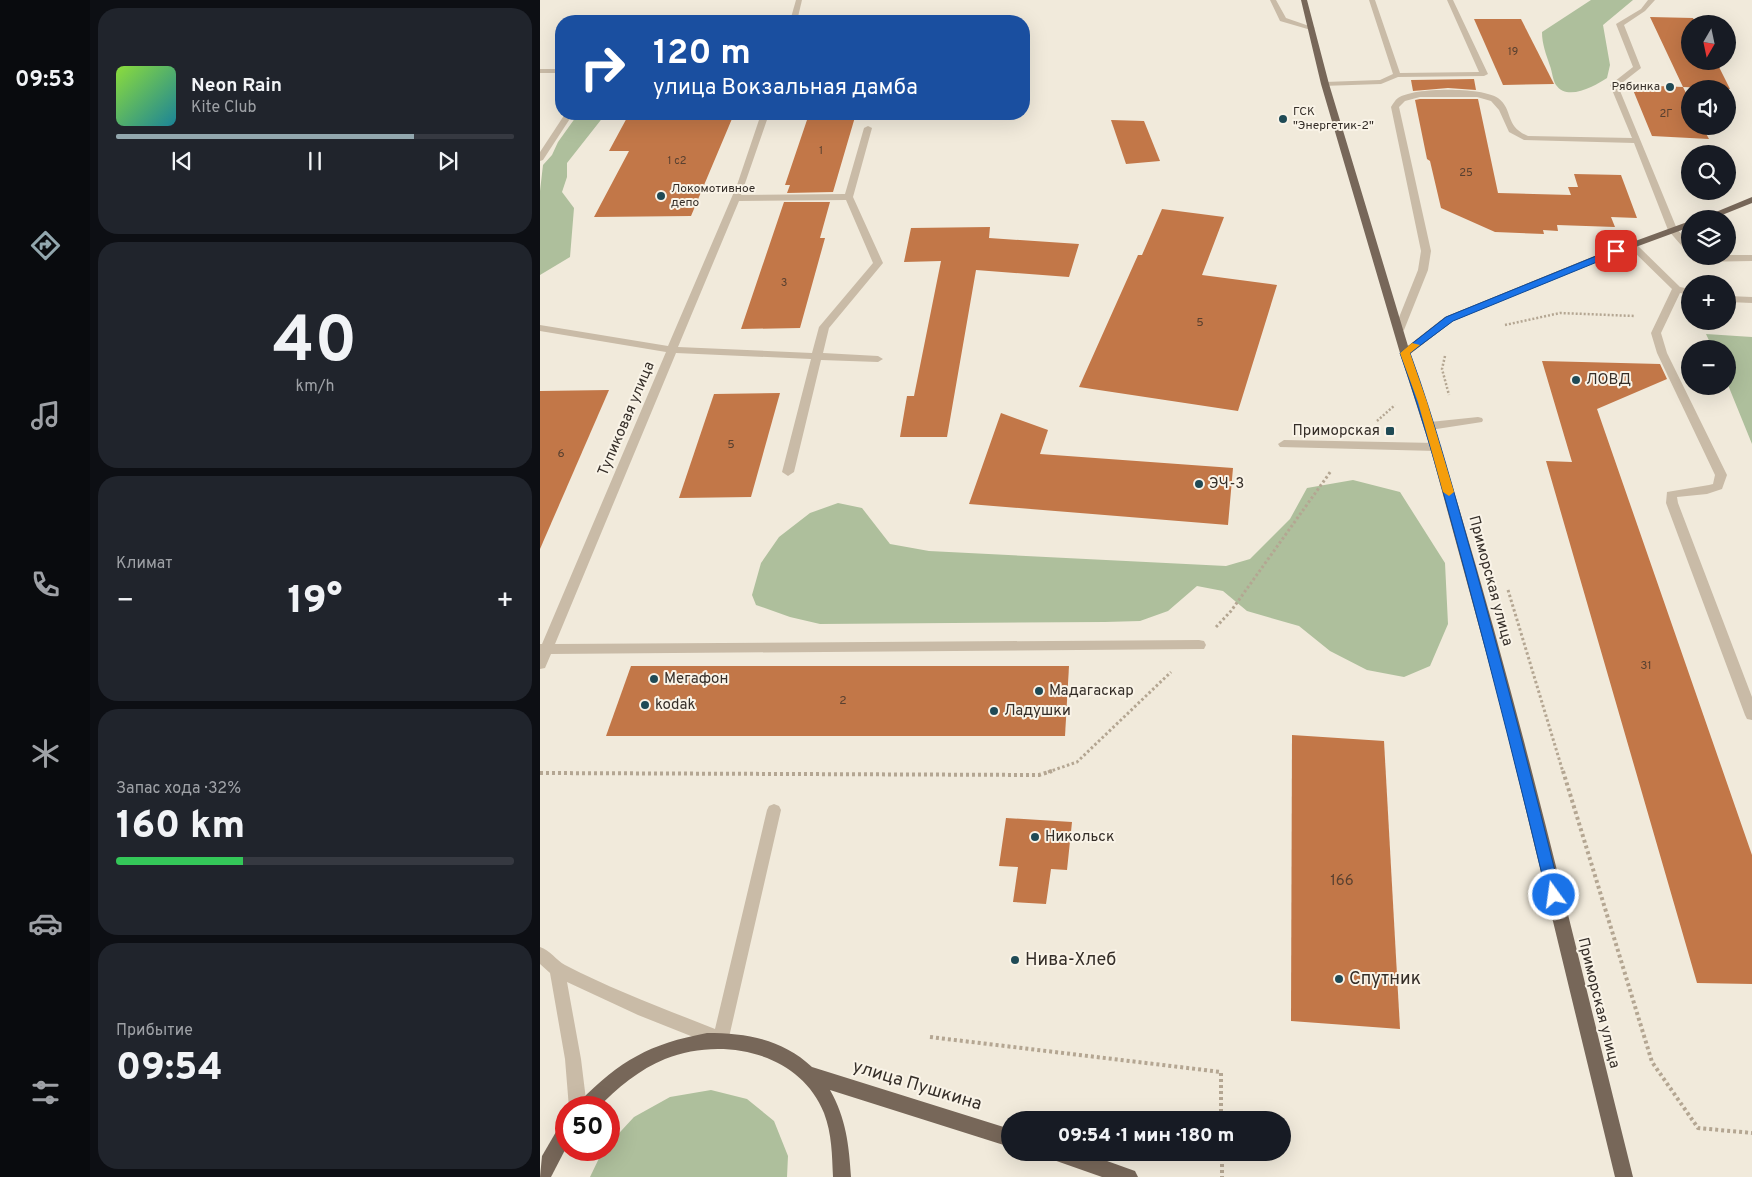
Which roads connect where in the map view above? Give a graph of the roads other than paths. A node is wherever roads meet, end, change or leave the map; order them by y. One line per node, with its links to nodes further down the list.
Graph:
1 (800, 0): 7 (street)
2 (1273, 0): 8 (street)
3 (1304, 0): 8 (main road, Приморская улица)
4 (1372, 0): 11 (street)
5 (1450, 0): 11 (street)
6 (1652, 0): 16 (street)
7 (795, 15)
8 (1311, 28): 12 (main road, Приморская улица)
9 (555, 70): 10 (street)
10 (540, 71)
11 (1397, 75): 12 (street)
12 (1325, 84): 33 (main road, Приморская улица)
13 (565, 120): 17 (street)
14 (763, 120): 19 (street, Тупиковая улица)
15 (868, 128): 18 (street)
16 (1637, 141): 23 (street); 33 (street)
17 (540, 158)
18 (848, 197): 19 (street); 36 (street)
19 (736, 198): 34 (street, Тупиковая улица)
20 (1752, 200): 21 (main road)
21 (1726, 210)
22 (1681, 227): 23 (main road)
23 (1673, 230): 24 (street); 25 (main road)
24 (1681, 239)
25 (1632, 245): 28 (street); 35 (main road)
26 (1736, 258): 27 (street)
27 (1752, 258)
28 (1677, 289): 29 (street); 46 (street)
29 (1681, 290)
30 (1736, 299): 31 (street)
31 (1752, 300)
32 (540, 328): 34 (street)
33 (1399, 330): 35 (main road, Приморская улица)
34 (672, 350): 36 (street); 44 (street, Тупиковая улица)
35 (1405, 353): 39 (main road, Приморская улица)
36 (818, 356): 37 (street); 42 (street)
37 (878, 359)
38 (1478, 420): 39 (street)
39 (1430, 426): 41 (main road, Приморская улица)
40 (1284, 444): 41 (street)
41 (1436, 447): 60 (main road, Приморская улица)
42 (788, 472)
43 (1199, 645): 44 (street)
44 (543, 649): 45 (street, Тупиковая улица)
45 (540, 664)
46 (1752, 716)
47 (774, 810): 50 (street)
48 (540, 954): 49 (street)
49 (556, 969): 50 (street); 52 (street)
50 (720, 1040): 51 (main road); 53 (main road)
51 (810, 1075): 54 (main road, улица Пушкина); 58 (main road)
52 (577, 1096)
53 (598, 1096)
54 (1001, 1135)
55 (555, 1150): 57 (main road)
56 (1081, 1161): 59 (main road)
57 (542, 1177)
58 (842, 1177)
59 (1129, 1177)
60 (1624, 1177)

